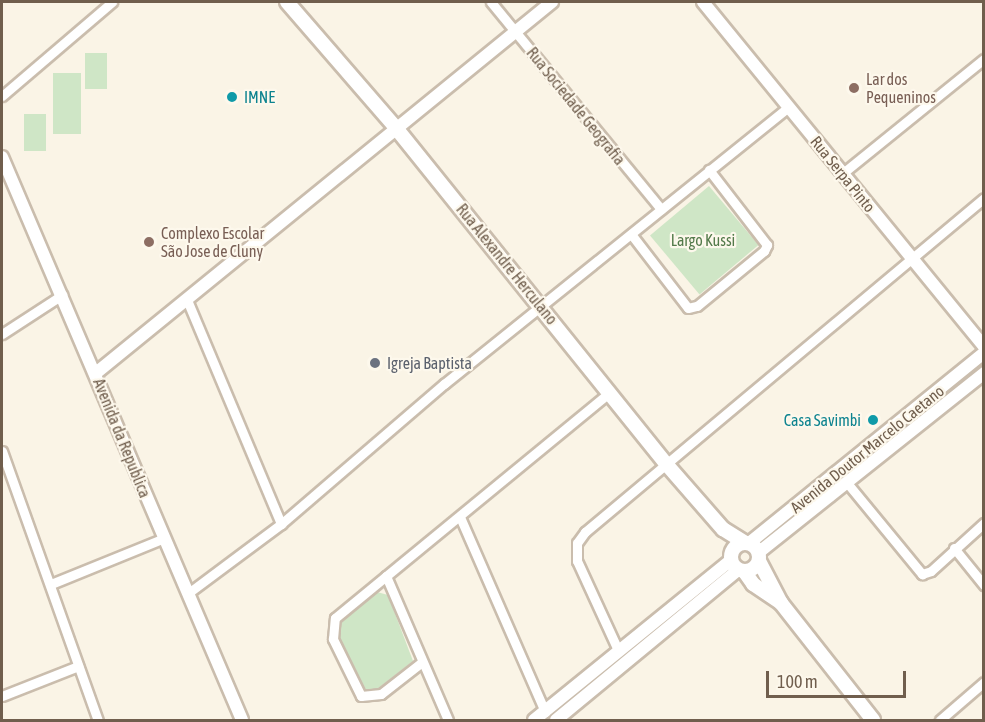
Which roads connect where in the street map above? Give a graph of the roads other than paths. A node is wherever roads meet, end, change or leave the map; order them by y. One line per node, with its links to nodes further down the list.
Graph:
1 (112, 2): 8 (street)
2 (287, 2): 10 (main road, Rua Alexandre Herculano)
3 (491, 2): 6 (street, Rua Sociedade Geografia)
4 (552, 2): 6 (street)
5 (703, 2): 9 (street, Rua Serpa Pinto)
6 (515, 32): 10 (street); 15 (street, Rua Sociedade Geografia)
7 (984, 59): 13 (street)
8 (2, 96)
9 (788, 107): 12 (street); 13 (street, Rua Serpa Pinto)
10 (396, 128): 19 (street); 20 (main road, Rua Alexandre Herculano)
11 (2, 156): 18 (street, Avenida da Republica)
12 (709, 170): 15 (street); 16 (street)
13 (843, 174): 17 (street, Rua Serpa Pinto)
14 (984, 198): 17 (street)
15 (661, 209): 16 (street)
16 (632, 234): 20 (street)
17 (911, 257): 22 (street, Rua Serpa Pinto); 28 (street)
18 (62, 295): 21 (street); 24 (street, Avenida da Republica)
19 (187, 300): 24 (street); 32 (street)
20 (541, 305): 26 (main road, Rua Alexandre Herculano); 32 (street)
21 (2, 334)
22 (984, 346)
23 (984, 353): 36 (street, Avenida Doutor Marcelo Caetano)
24 (96, 373): 34 (street, Avenida da Republica)
25 (984, 373): 29 (street, Avenida Doutor Marcelo Caetano)
26 (610, 392): 28 (main road, Rua Alexandre Herculano); 30 (street)
27 (2, 451): 39 (street)
28 (668, 466): 33 (main road, Rua Alexandre Herculano); 43 (street)
29 (848, 484): 35 (street); 36 (street, Avenida Doutor Marcelo Caetano)
30 (460, 517): 38 (street); 48 (street)
31 (984, 523): 35 (street)
32 (281, 524): 41 (street)
33 (723, 529): 36 (main road, Rua Alexandre Herculano); 37 (main road, Rua Alexandre Herculano)
34 (162, 539): 39 (street); 41 (street, Avenida da Republica)
35 (954, 548): 40 (street)
36 (752, 550): 37 (main road, Avenida Doutor Marcelo Caetano); 37 (main road, Avenida Doutor Marcelo Caetano); 42 (main road)
37 (736, 564): 42 (main road); 43 (street, Avenida Doutor Marcelo Caetano); 53 (street, Avenida Doutor Marcelo Caetano)
38 (386, 576): 44 (street); 44 (street)
39 (51, 584): 45 (street)
40 (984, 585)
41 (187, 594): 50 (street, Avenida da Republica)
42 (781, 603): 54 (main road)
43 (618, 650): 48 (street, Avenida Doutor Marcelo Caetano)
44 (422, 662): 51 (street)
45 (78, 666): 47 (street); 49 (street)
46 (984, 682): 55 (street)
47 (2, 696)
48 (545, 711): 52 (street, Avenida Doutor Marcelo Caetano)
49 (99, 720)
50 (242, 720)
51 (448, 720)
52 (534, 720)
53 (556, 720)
54 (873, 720)
55 (940, 720)

